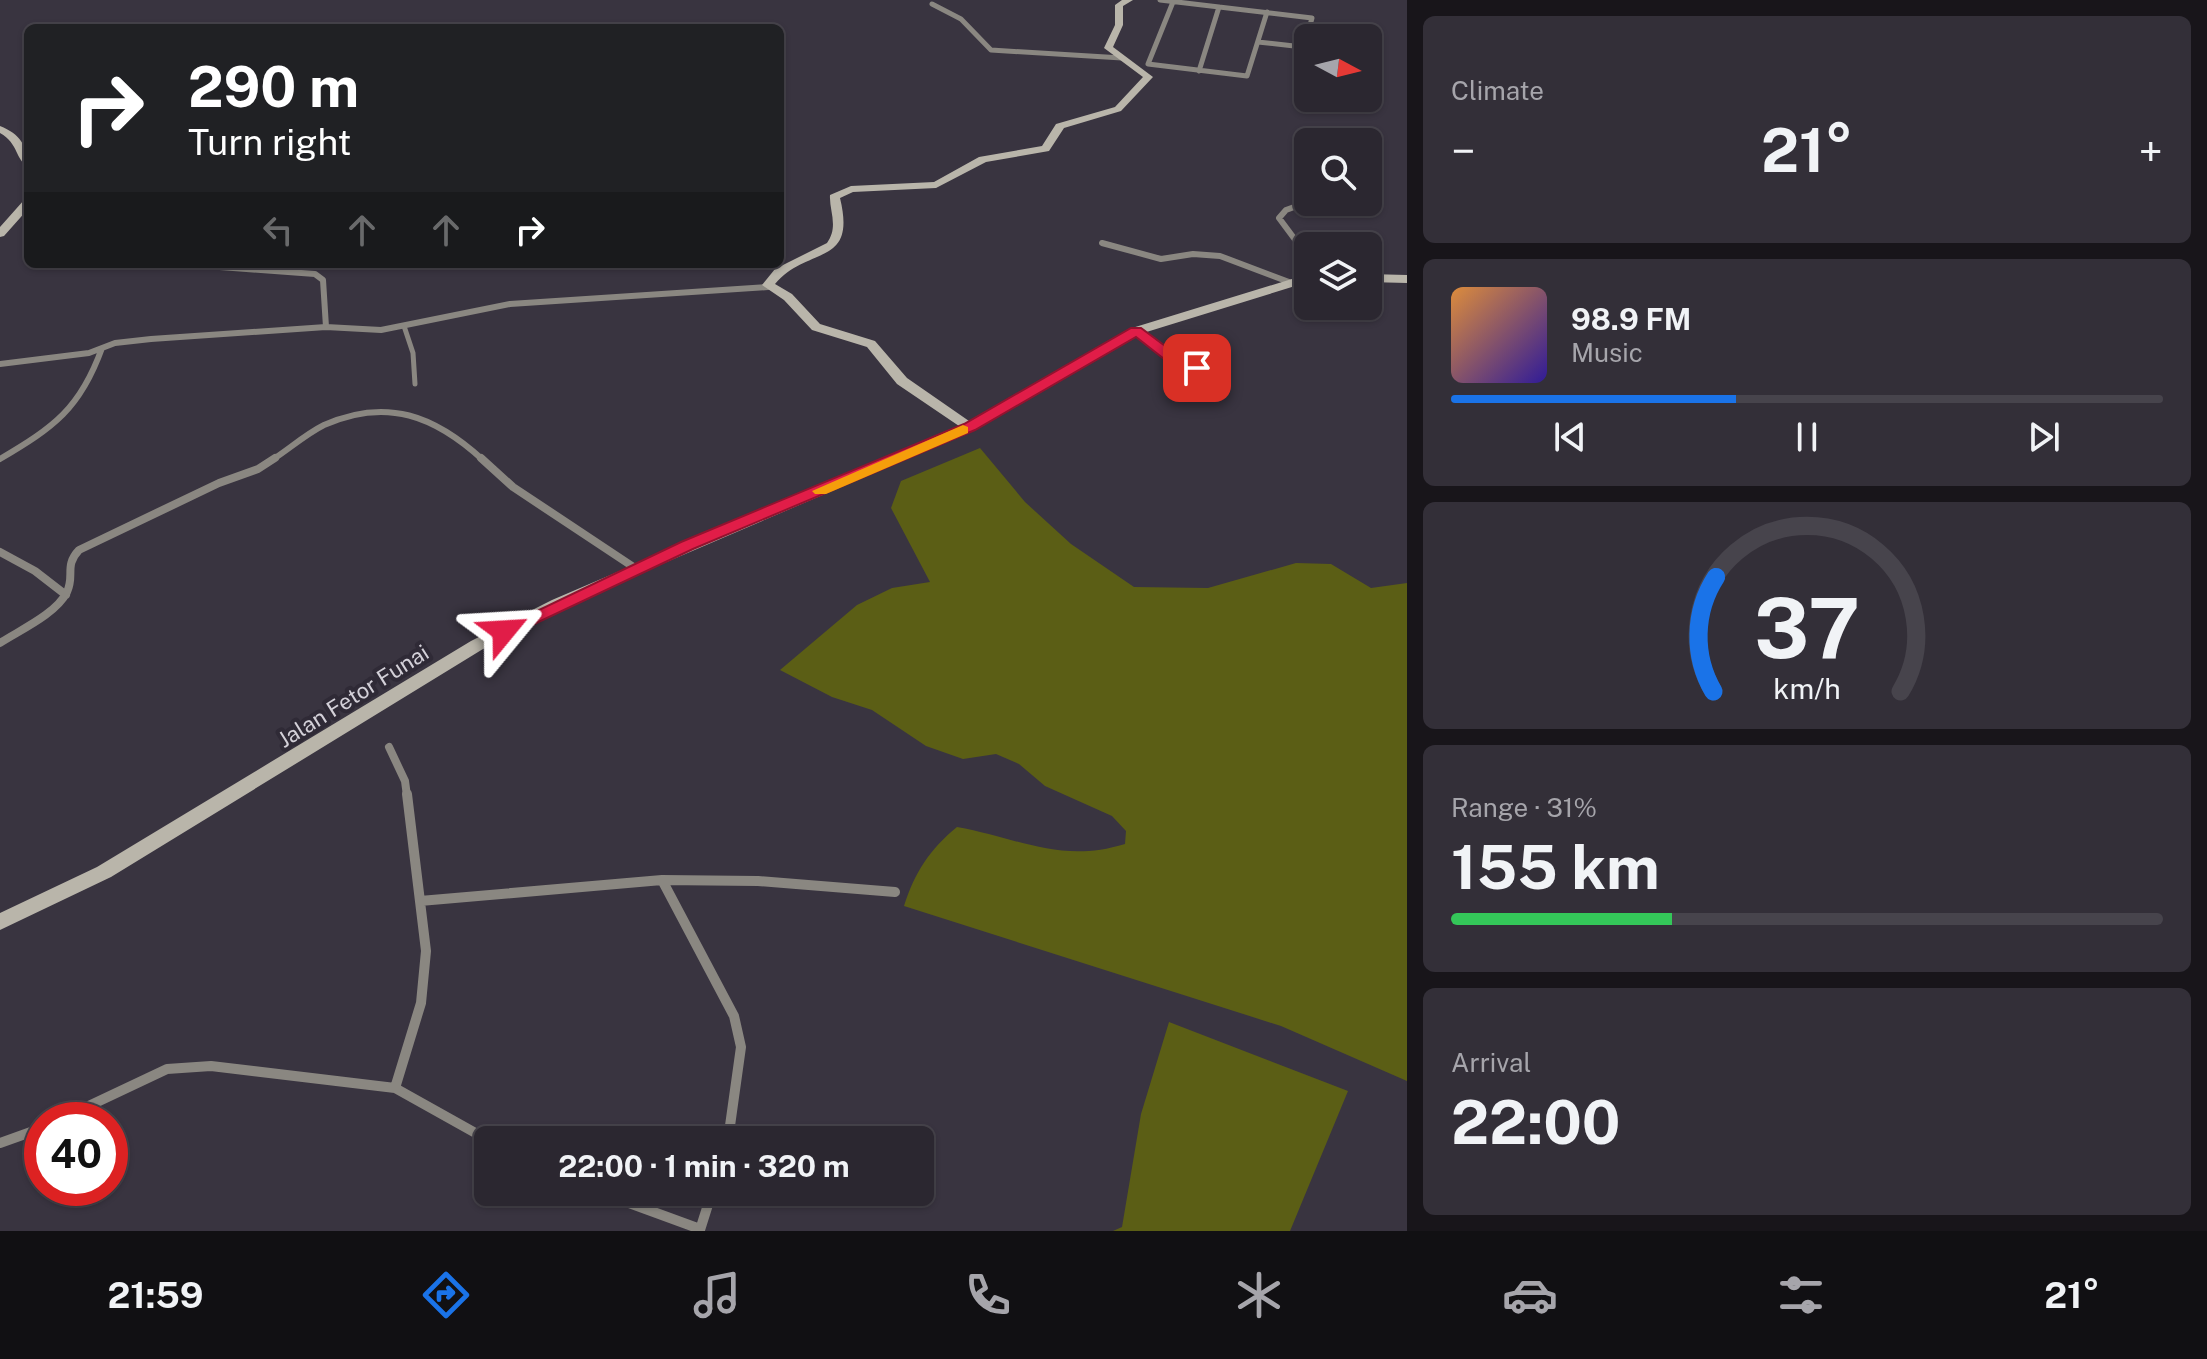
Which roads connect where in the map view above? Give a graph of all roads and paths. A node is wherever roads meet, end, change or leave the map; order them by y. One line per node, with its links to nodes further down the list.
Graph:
1 (1129, 0): 10 (street)
2 (1160, 0): 3 (street)
3 (1173, 2): 5 (street); 11 (street)
4 (932, 4): 10 (street)
5 (1219, 7): 6 (street); 11 (street)
6 (1267, 12): 7 (street); 8 (street)
7 (1311, 24)
8 (1258, 42): 9 (street); 11 (street)
9 (1294, 46)
10 (1122, 58): 26 (street)
11 (1199, 71)
12 (0, 129): 13 (street)
13 (24, 156)
14 (24, 207): 16 (street)
15 (1294, 207): 17 (street)
16 (0, 234)
17 (1294, 238)
18 (1102, 243): 25 (street)
19 (234, 268): 21 (street)
20 (319, 268): 21 (street)
21 (315, 274): 28 (street)
22 (1382, 278): 23 (street)
23 (1407, 279)
24 (1294, 281): 25 (street, Jalan Fetor Funai)
25 (1289, 282): 29 (street, Jalan Fetor Funai)
26 (768, 287): 27 (street); 34 (street)
27 (404, 326): 28 (street); 33 (lane)
28 (326, 327): 30 (street)
29 (1136, 331): 31 (street); 34 (street, Jalan Fetor Funai)
30 (102, 348): 32 (street); 35 (street)
31 (1227, 363)
32 (0, 364)
33 (415, 384)
34 (969, 427): 37 (street, Jalan Fetor Funai)
35 (0, 459)
36 (0, 552): 38 (street)
37 (635, 568): 38 (street); 44 (street, Jalan Fetor Funai)
38 (66, 595): 39 (street)
39 (0, 643)
40 (389, 747): 43 (street)
41 (662, 880): 42 (street); 43 (street); 47 (street)
42 (895, 892)
43 (420, 901): 45 (street)
44 (0, 922)
45 (395, 1088): 46 (street); 48 (street)
46 (97, 1102)
47 (730, 1126)
48 (474, 1132)
49 (24, 1134): 50 (street)
50 (0, 1143)
51 (636, 1206): 53 (street)
52 (708, 1206): 53 (street)
53 (700, 1230)

